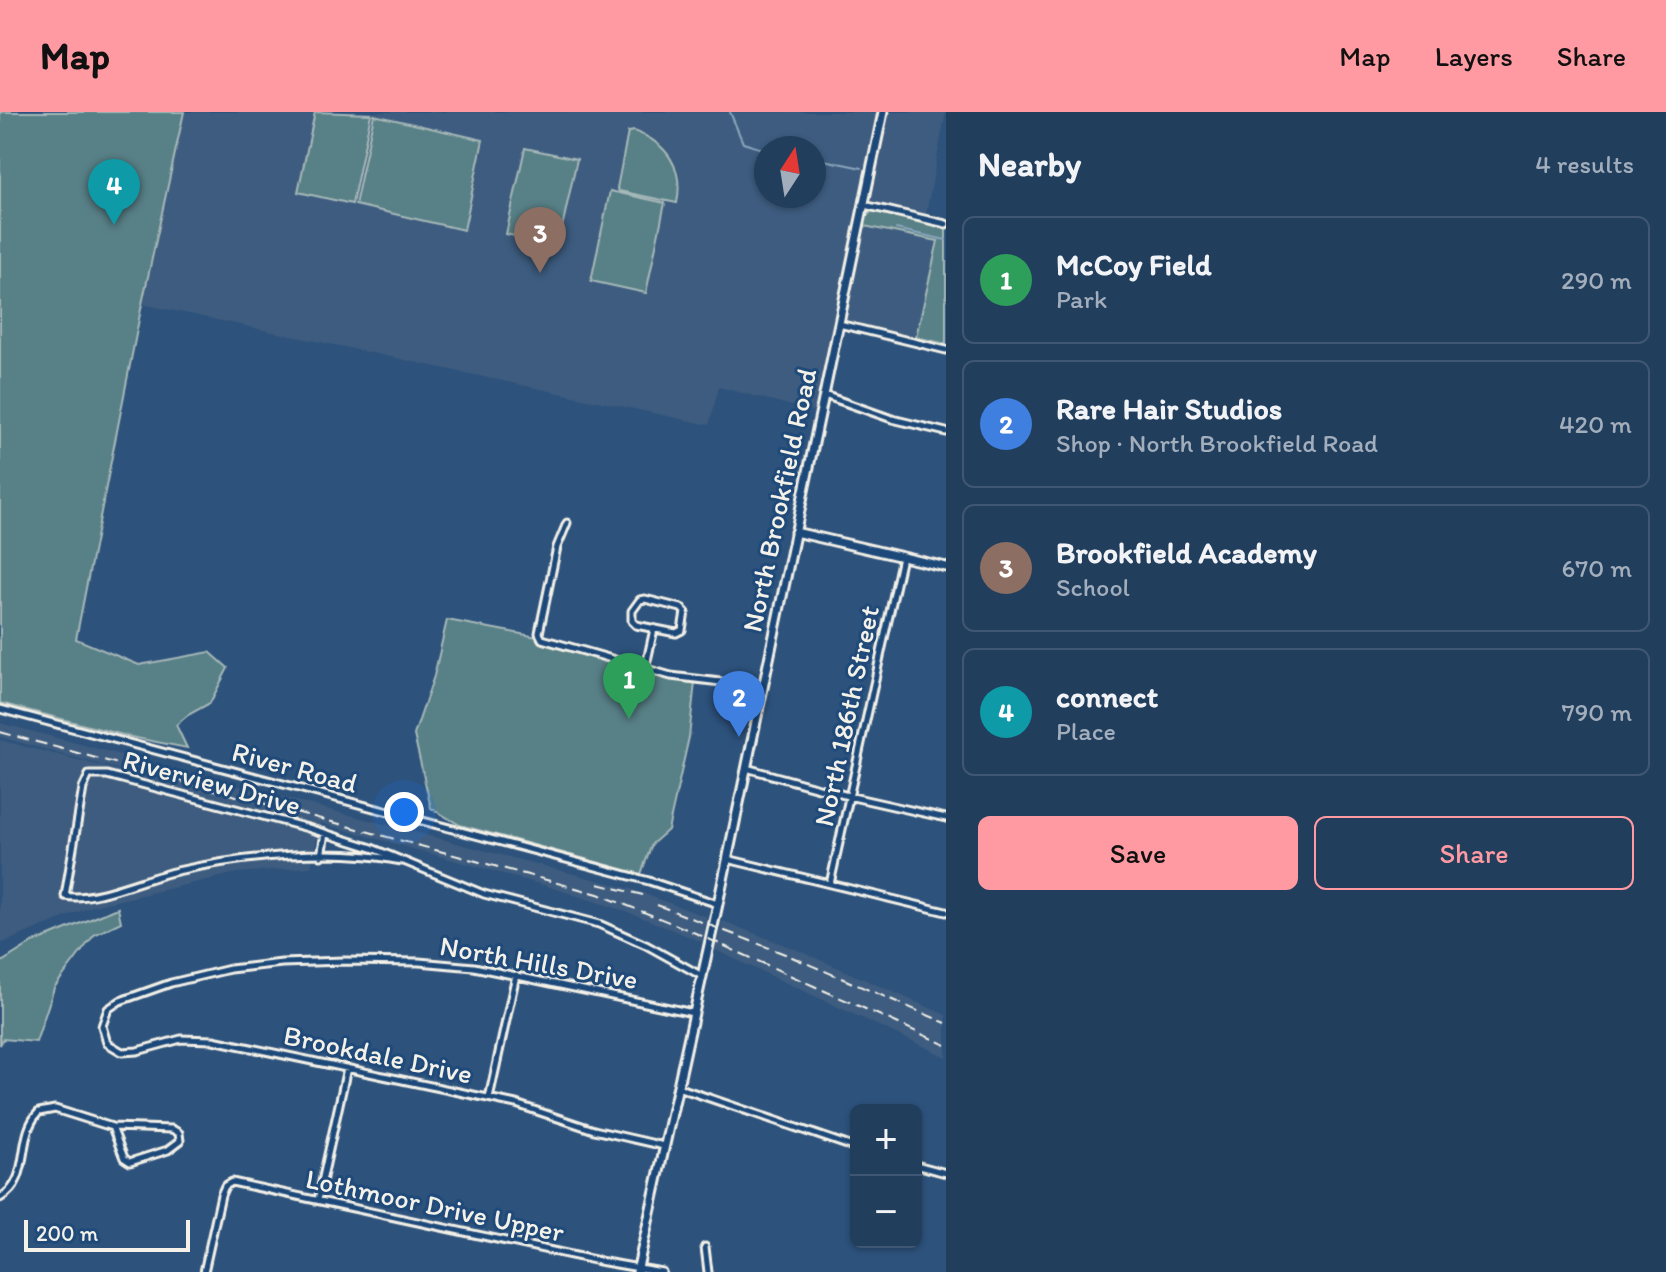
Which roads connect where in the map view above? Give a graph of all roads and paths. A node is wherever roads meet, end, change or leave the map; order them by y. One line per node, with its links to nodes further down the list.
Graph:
1 (883, 112): 2 (street, North Brookfield Road)
2 (864, 205): 3 (street); 4 (street, North Brookfield Road)
3 (946, 224)
4 (839, 324): 5 (street); 6 (street, North Brookfield Road)
5 (946, 350)
6 (824, 395): 7 (street); 9 (street, North Brookfield Road)
7 (946, 432)
8 (567, 523): 13 (street)
9 (795, 532): 10 (street); 14 (street, North Brookfield Road)
10 (902, 557): 11 (street); 17 (street, North 186th Street)
11 (946, 567)
12 (654, 629): 12 (street); 13 (street)
13 (645, 670): 14 (street)
14 (762, 687): 16 (street, North Brookfield Road)
15 (0, 709): 24 (street, River Road)
16 (746, 768): 17 (street); 21 (street, North Brookfield Road)
17 (848, 796): 18 (street); 23 (street, North 186th Street)
18 (946, 818)
19 (325, 833): 20 (street); 20 (street, Riverview Drive); 22 (street, Riverview Drive)
20 (321, 856): 22 (street, Riverview Drive)
21 (727, 859): 23 (street); 24 (street, North Brookfield Road)
22 (402, 861): 27 (street, Riverview Drive)
23 (830, 884): 25 (street)
24 (718, 904): 27 (street, North Brookfield Road)
25 (946, 912)
26 (516, 975): 28 (street, North Hills Drive); 29 (street, North Hills Drive); 32 (street)
27 (702, 976): 28 (street, North Brookfield Road)
28 (693, 1013): 31 (street, North Brookfield Road)
29 (103, 1020): 30 (street, Brookdale Drive)
30 (347, 1068): 32 (street, Brookdale Drive); 39 (street)
31 (677, 1087): 34 (street, North Brookfield Road); 35 (street)
32 (489, 1098): 34 (street, Brookdale Drive)
33 (112, 1127): 33 (street); 38 (street)
34 (664, 1146): 41 (street, North Brookfield Road)
35 (850, 1146)
36 (922, 1167): 37 (street)
37 (946, 1173)
38 (0, 1198)
39 (318, 1200): 41 (street, Lothmoor Drive Upper); 42 (street, Lothmoor Drive Upper)
40 (705, 1247): 44 (street)
41 (638, 1270): 43 (street, Lothmoor Drive Upper)
42 (204, 1272)
43 (662, 1272)
44 (708, 1272)

